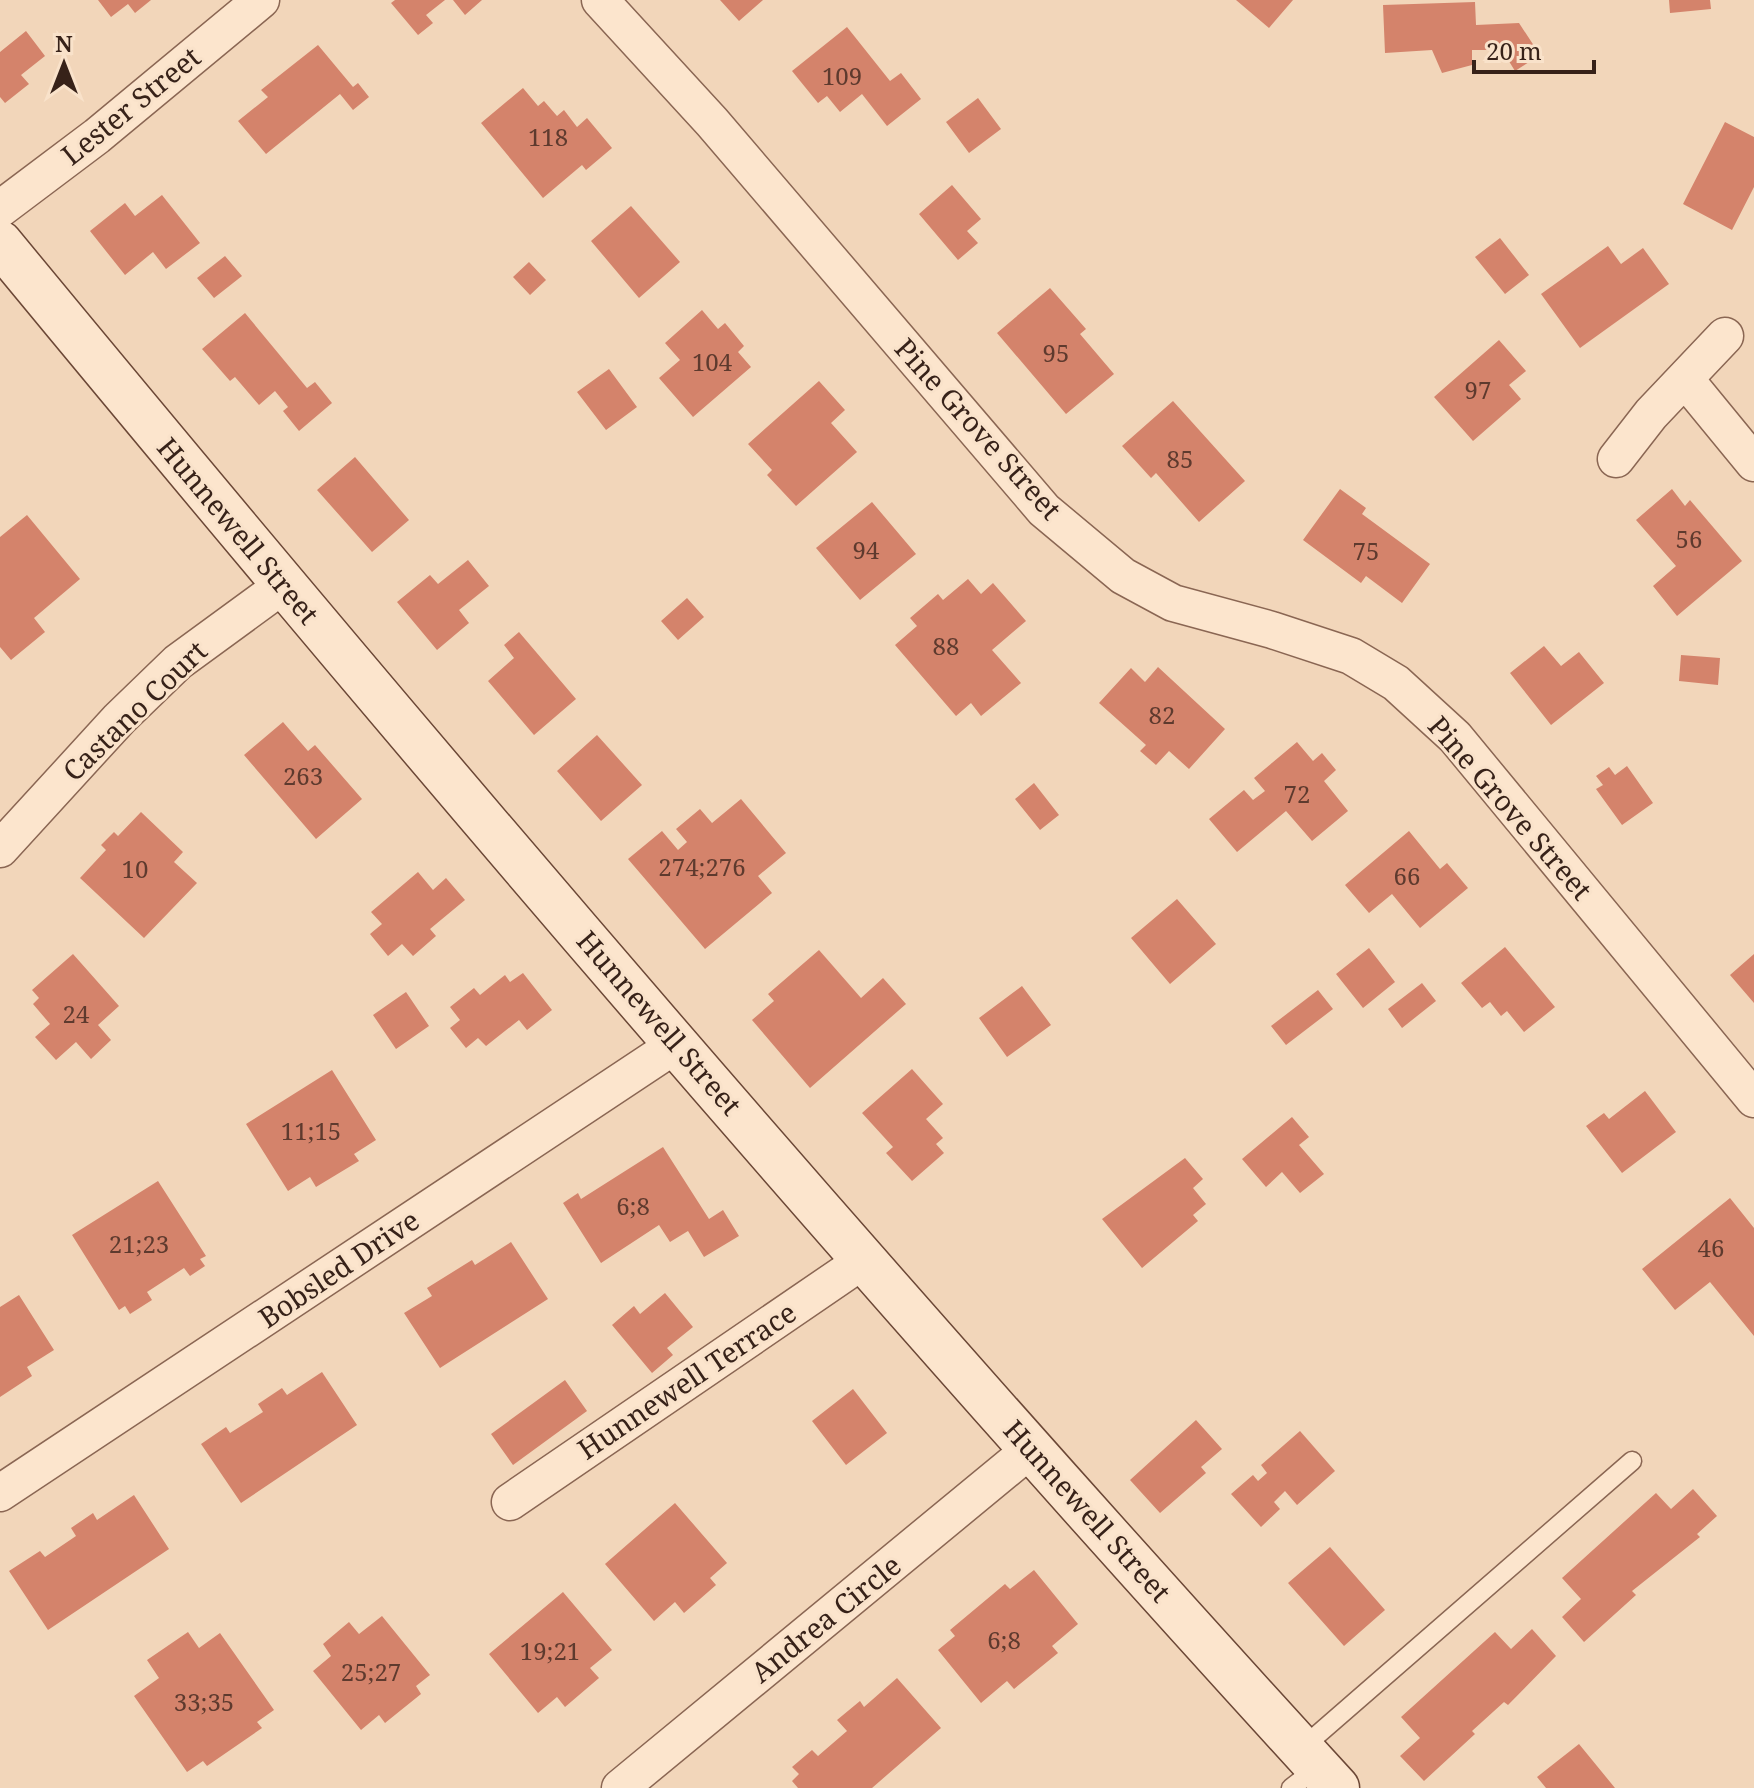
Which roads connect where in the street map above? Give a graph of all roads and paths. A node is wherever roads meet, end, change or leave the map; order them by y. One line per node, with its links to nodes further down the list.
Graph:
1 (261, 0): 3 (street, Lester Street)
2 (600, 0): 12 (street, Pine Grove Street)
3 (0, 209)
4 (0, 243): 9 (main road, Hunnewell Street)
5 (1725, 336): 6 (street)
6 (1685, 379): 7 (street); 8 (street)
7 (1616, 459)
8 (1754, 463)
9 (282, 586): 10 (street, Castano Court); 11 (main road, Hunnewell Street)
10 (0, 849)
11 (677, 1044): 13 (main road, Hunnewell Street); 16 (street, Bobsled Drive)
12 (1754, 1099)
13 (864, 1260): 14 (main road, Hunnewell Street); 17 (street, Hunnewell Terrace)
14 (1031, 1449): 18 (main road, Hunnewell Street); 19 (street, Andrea Circle)
15 (1632, 1461): 18 (lane)
16 (0, 1493)
17 (510, 1502)
18 (1311, 1773)
19 (620, 1788)

